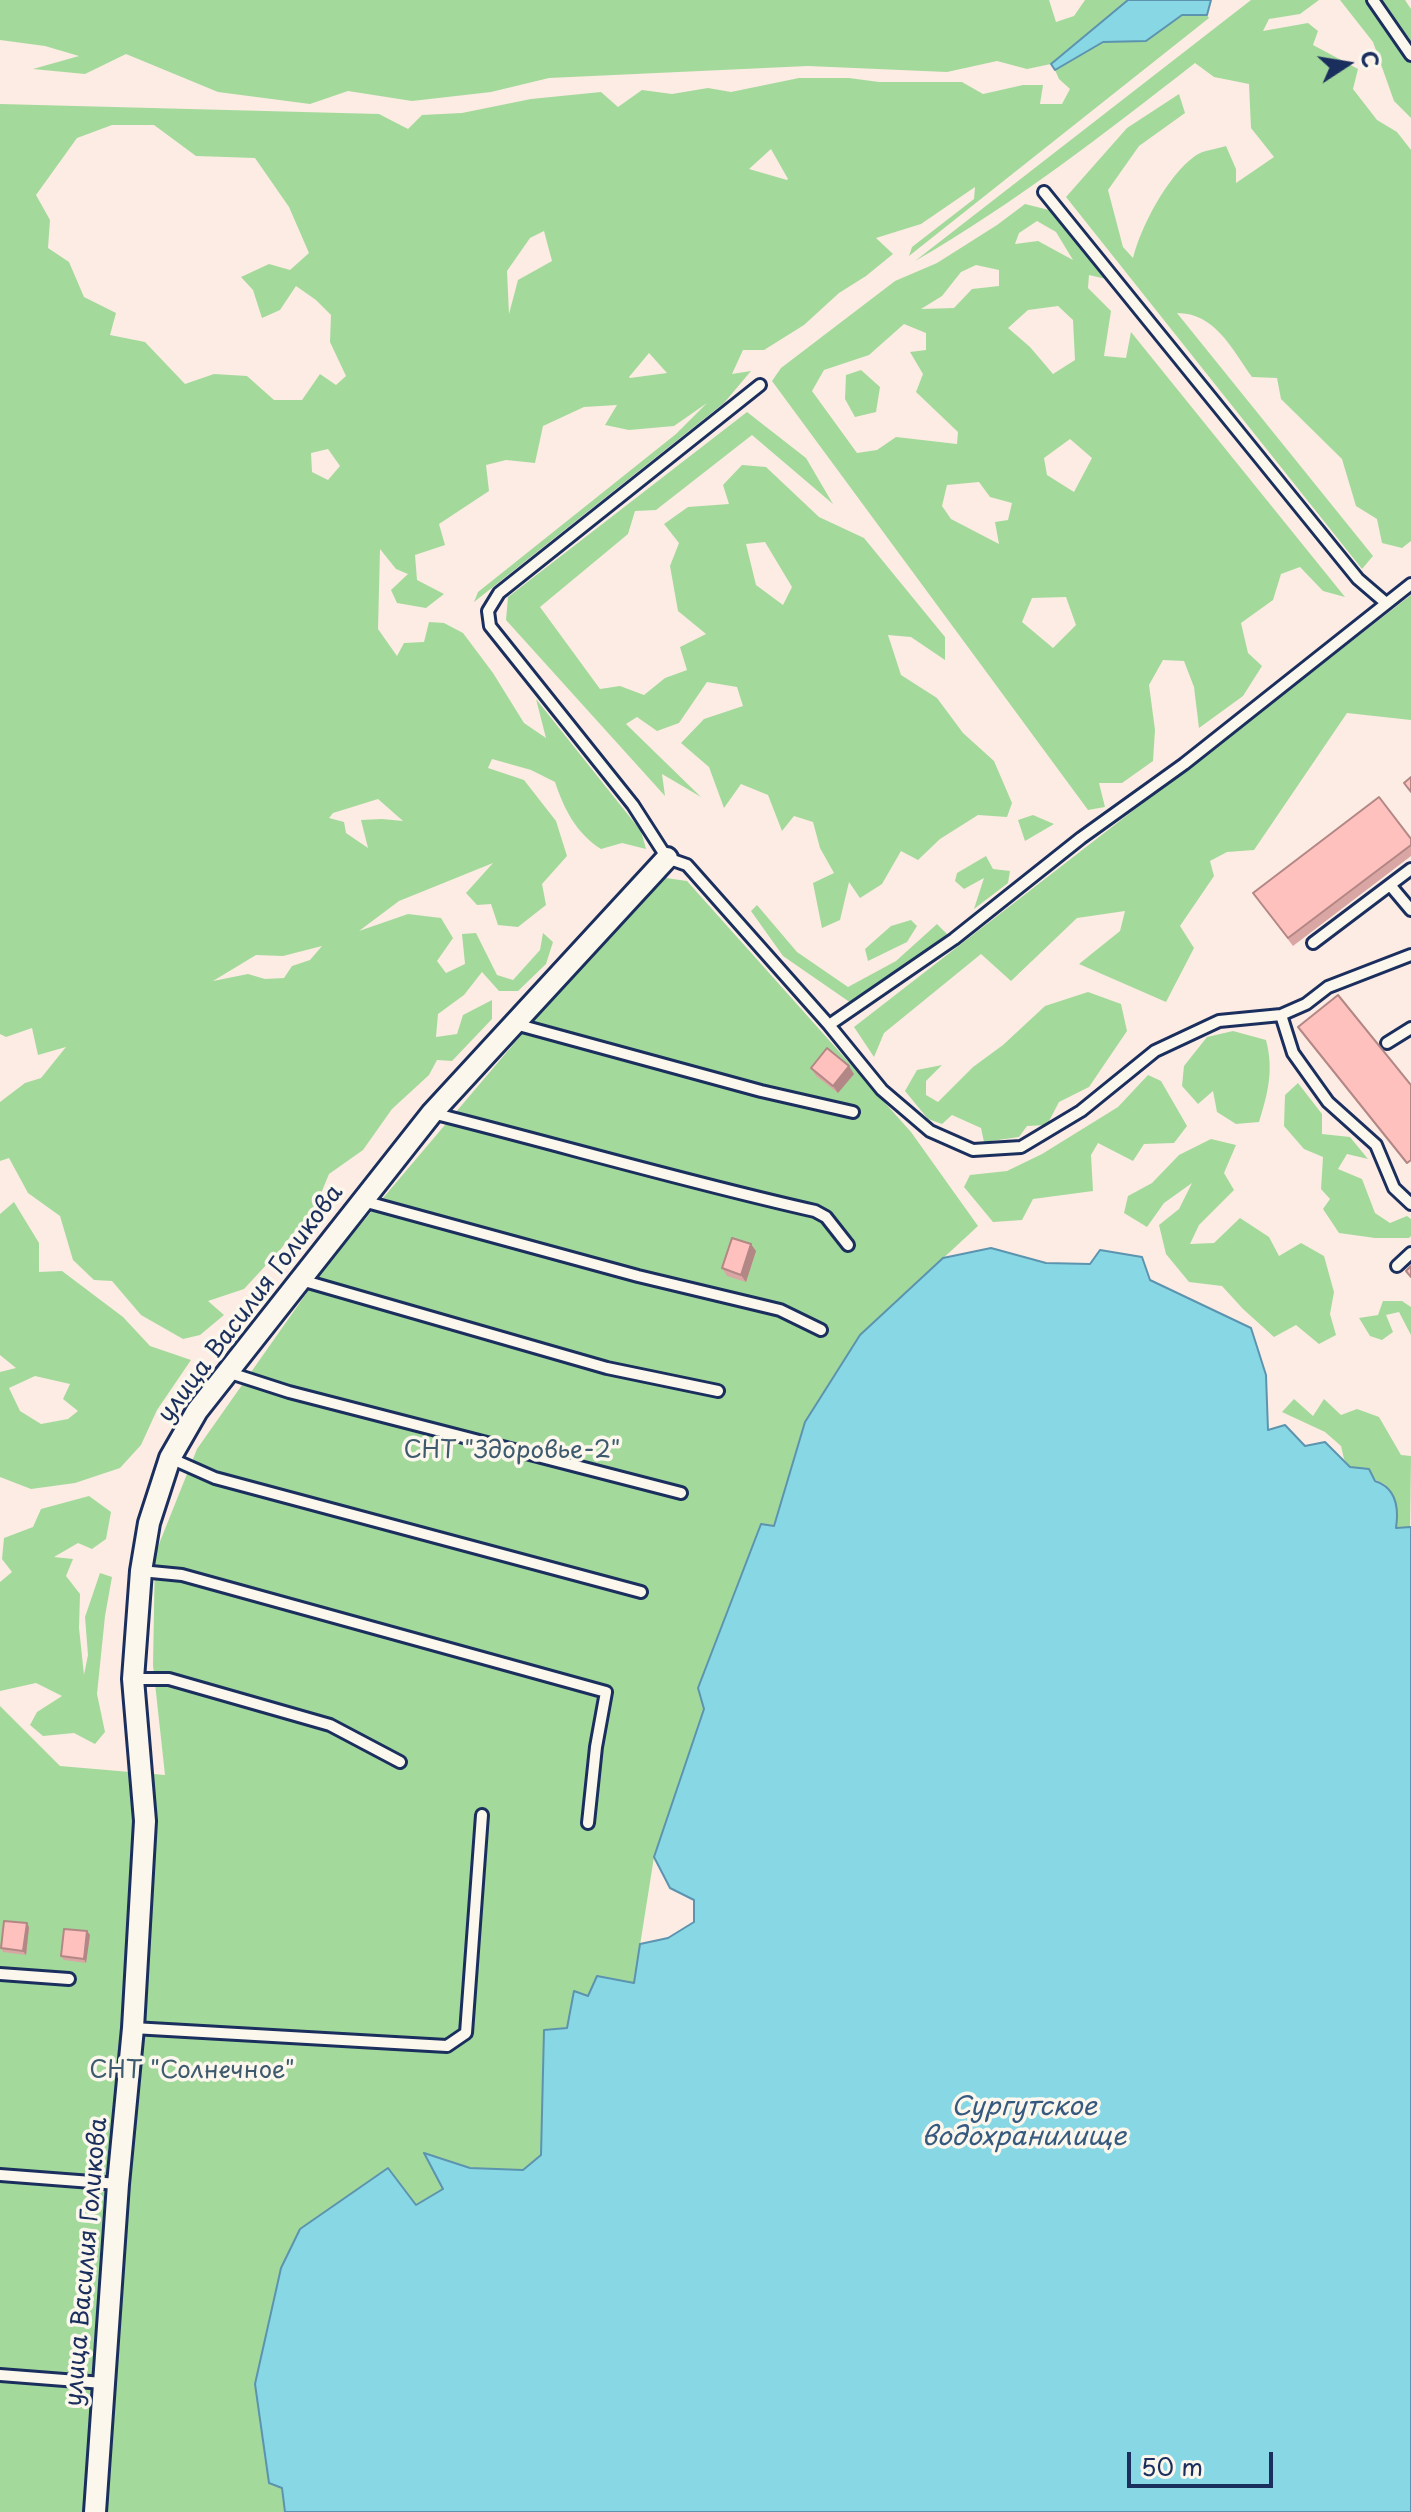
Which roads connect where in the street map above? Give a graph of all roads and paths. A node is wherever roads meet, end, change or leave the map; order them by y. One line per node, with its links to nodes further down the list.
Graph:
1 (1373, 0): 2 (lane)
2 (1411, 55)
3 (1044, 192): 6 (lane)
4 (760, 385): 7 (lane)
5 (1411, 584): 6 (lane)
6 (1386, 603): 15 (lane)
7 (667, 858): 14 (street, улица Василия Голикова); 15 (lane)
8 (1411, 869): 9 (lane)
9 (1390, 885): 10 (lane); 11 (lane)
10 (1411, 910)
11 (1313, 943)
12 (1411, 955): 13 (lane)
13 (1281, 1015): 15 (lane); 21 (lane)
14 (513, 1024): 18 (lane); 19 (street, улица Василия Голикова)
15 (829, 1025)
16 (1411, 1028): 17 (lane)
17 (1387, 1043)
18 (853, 1112)
19 (432, 1113): 20 (street, улица Василия Голикова); 22 (lane)
20 (361, 1200): 25 (street, улица Василия Голикова); 26 (lane)
21 (1411, 1204)
22 (848, 1245)
23 (1411, 1253): 24 (lane)
24 (1397, 1266)
25 (299, 1280): 27 (street, улица Василия Голикова); 28 (lane)
26 (821, 1330)
27 (227, 1372): 29 (street, улица Василия Голикова); 30 (lane)
28 (718, 1391)
29 (170, 1458): 31 (street, улица Василия Голикова); 32 (lane)
30 (681, 1493)
31 (141, 1571): 33 (street, улица Василия Голикова); 36 (lane)
32 (641, 1592)
33 (133, 1679): 34 (lane); 39 (street, улица Василия Голикова)
34 (400, 1762)
35 (482, 1815): 39 (lane)
36 (588, 1823)
37 (0, 1974): 38 (lane)
38 (69, 1979)
39 (133, 2028): 41 (street, улица Василия Голикова)
40 (0, 2175): 41 (lane)
41 (118, 2184): 43 (street, улица Василия Голикова)
42 (0, 2375): 43 (lane)
43 (103, 2383): 44 (street, улица Василия Голикова)
44 (95, 2512)

